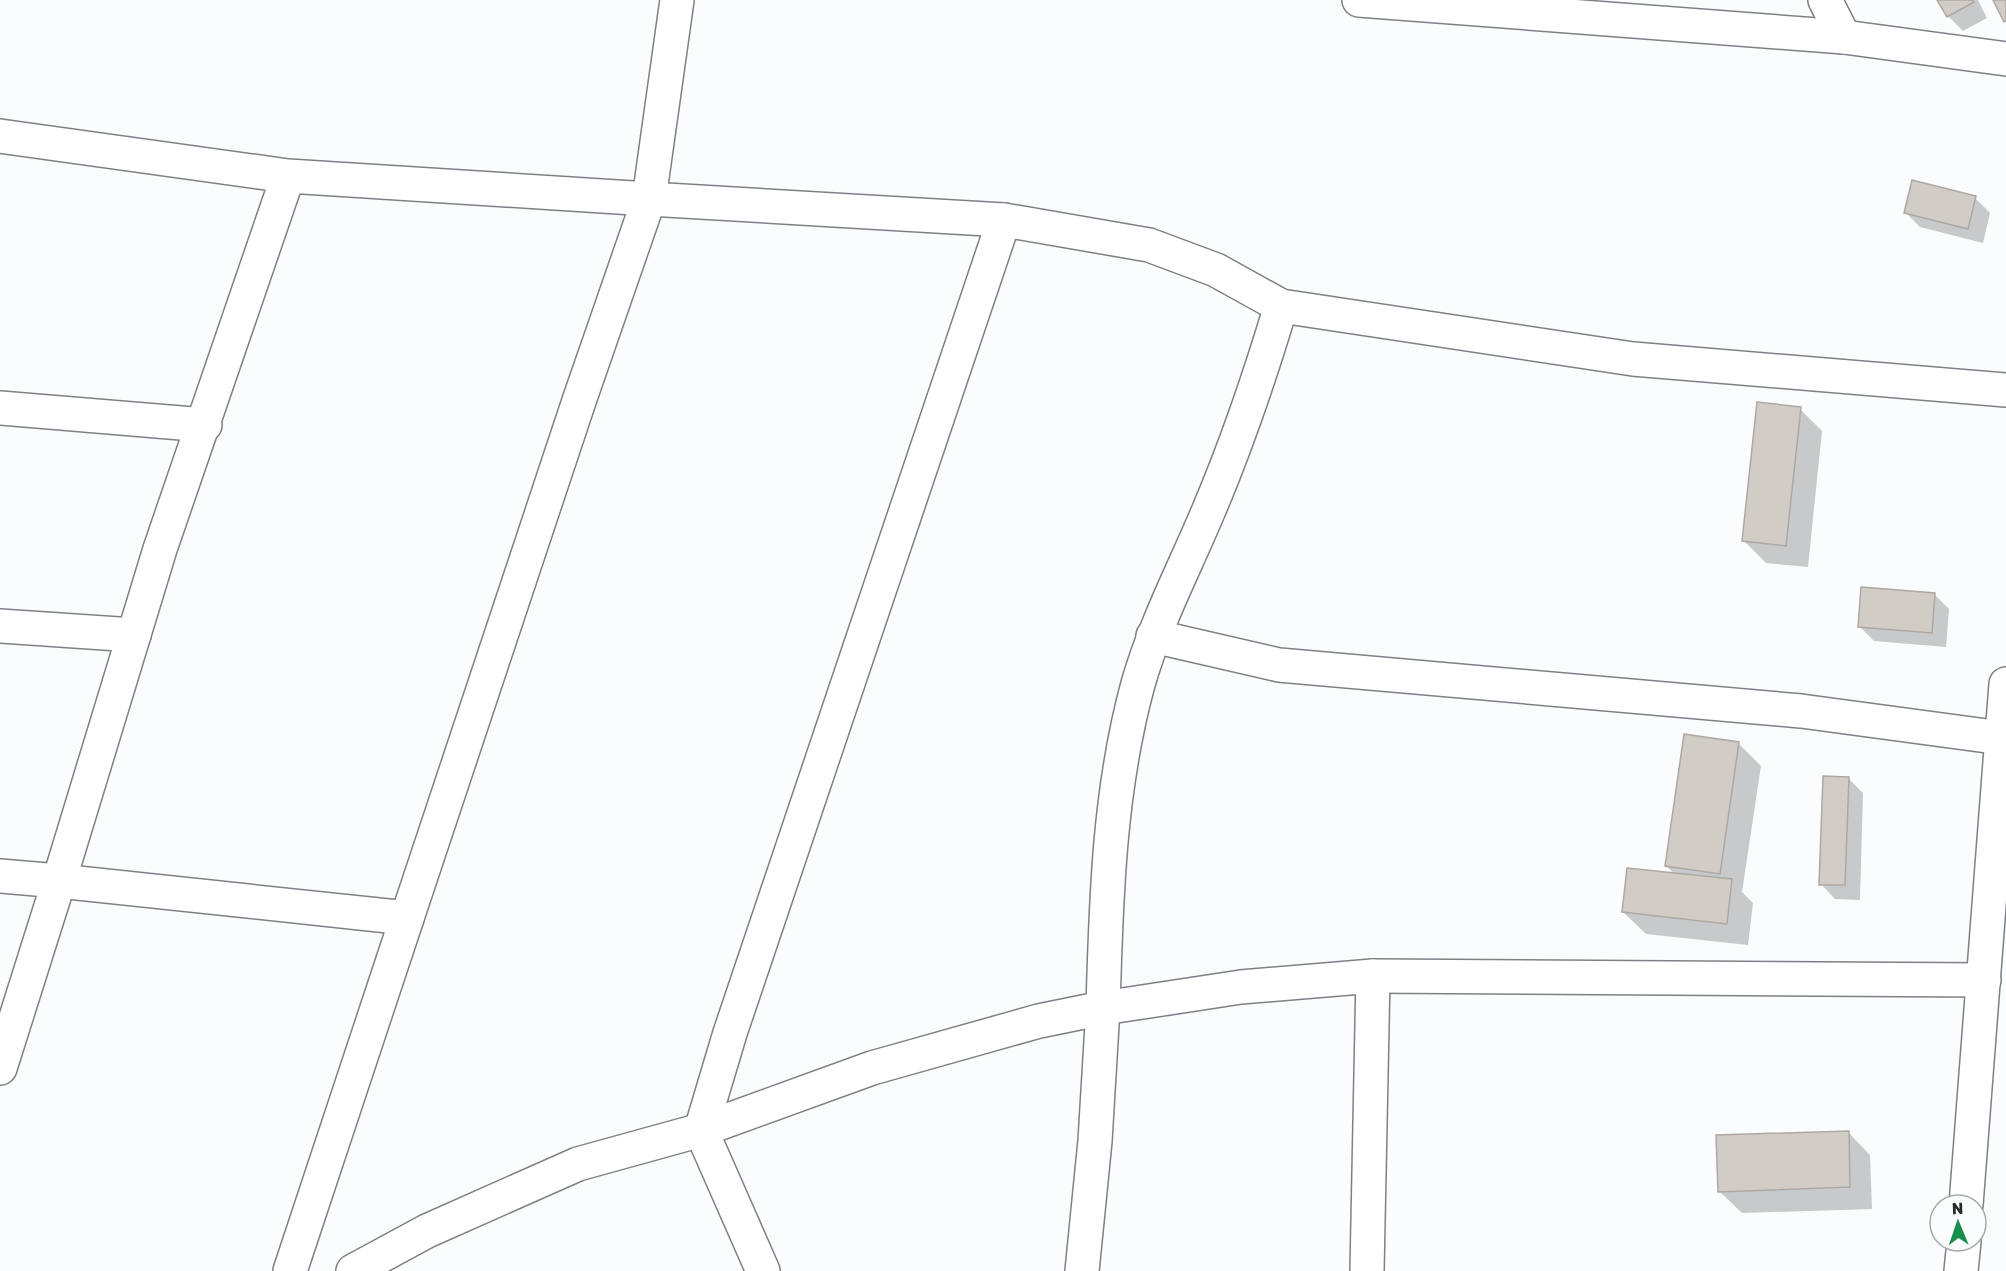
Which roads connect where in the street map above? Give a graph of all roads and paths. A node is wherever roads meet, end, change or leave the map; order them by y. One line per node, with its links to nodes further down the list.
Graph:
1 (677, 0): 8 (street)
2 (1825, 0): 4 (street)
3 (1370, 1): 4 (street)
4 (1844, 38): 5 (street)
5 (2006, 59)
6 (0, 136): 7 (street)
7 (288, 176): 8 (street); 13 (street)
8 (649, 199): 9 (street); 22 (street)
9 (1004, 220): 10 (street); 27 (street)
10 (1281, 306): 11 (street); 16 (street)
11 (2006, 390)
12 (0, 408): 13 (street)
13 (205, 425): 15 (street)
14 (0, 626): 15 (street)
15 (134, 635): 21 (street)
16 (1153, 636): 18 (street); 25 (street)
17 (2006, 684): 18 (street)
18 (2002, 738): 19 (street)
19 (2000, 854): 24 (street)
20 (0, 876): 21 (street)
21 (59, 881): 22 (street); 26 (street)
22 (407, 918): 30 (street)
23 (1373, 976): 24 (street); 25 (street); 34 (street)
24 (1984, 980): 28 (street)
25 (1104, 1008): 27 (street); 33 (street)
26 (0, 1068)
27 (701, 1130): 31 (street); 32 (street)
28 (1967, 1193)
29 (1963, 1253): 35 (street)
30 (290, 1271)
31 (353, 1271)
32 (763, 1271)
33 (1082, 1271)
34 (1367, 1271)
35 (1961, 1271)

